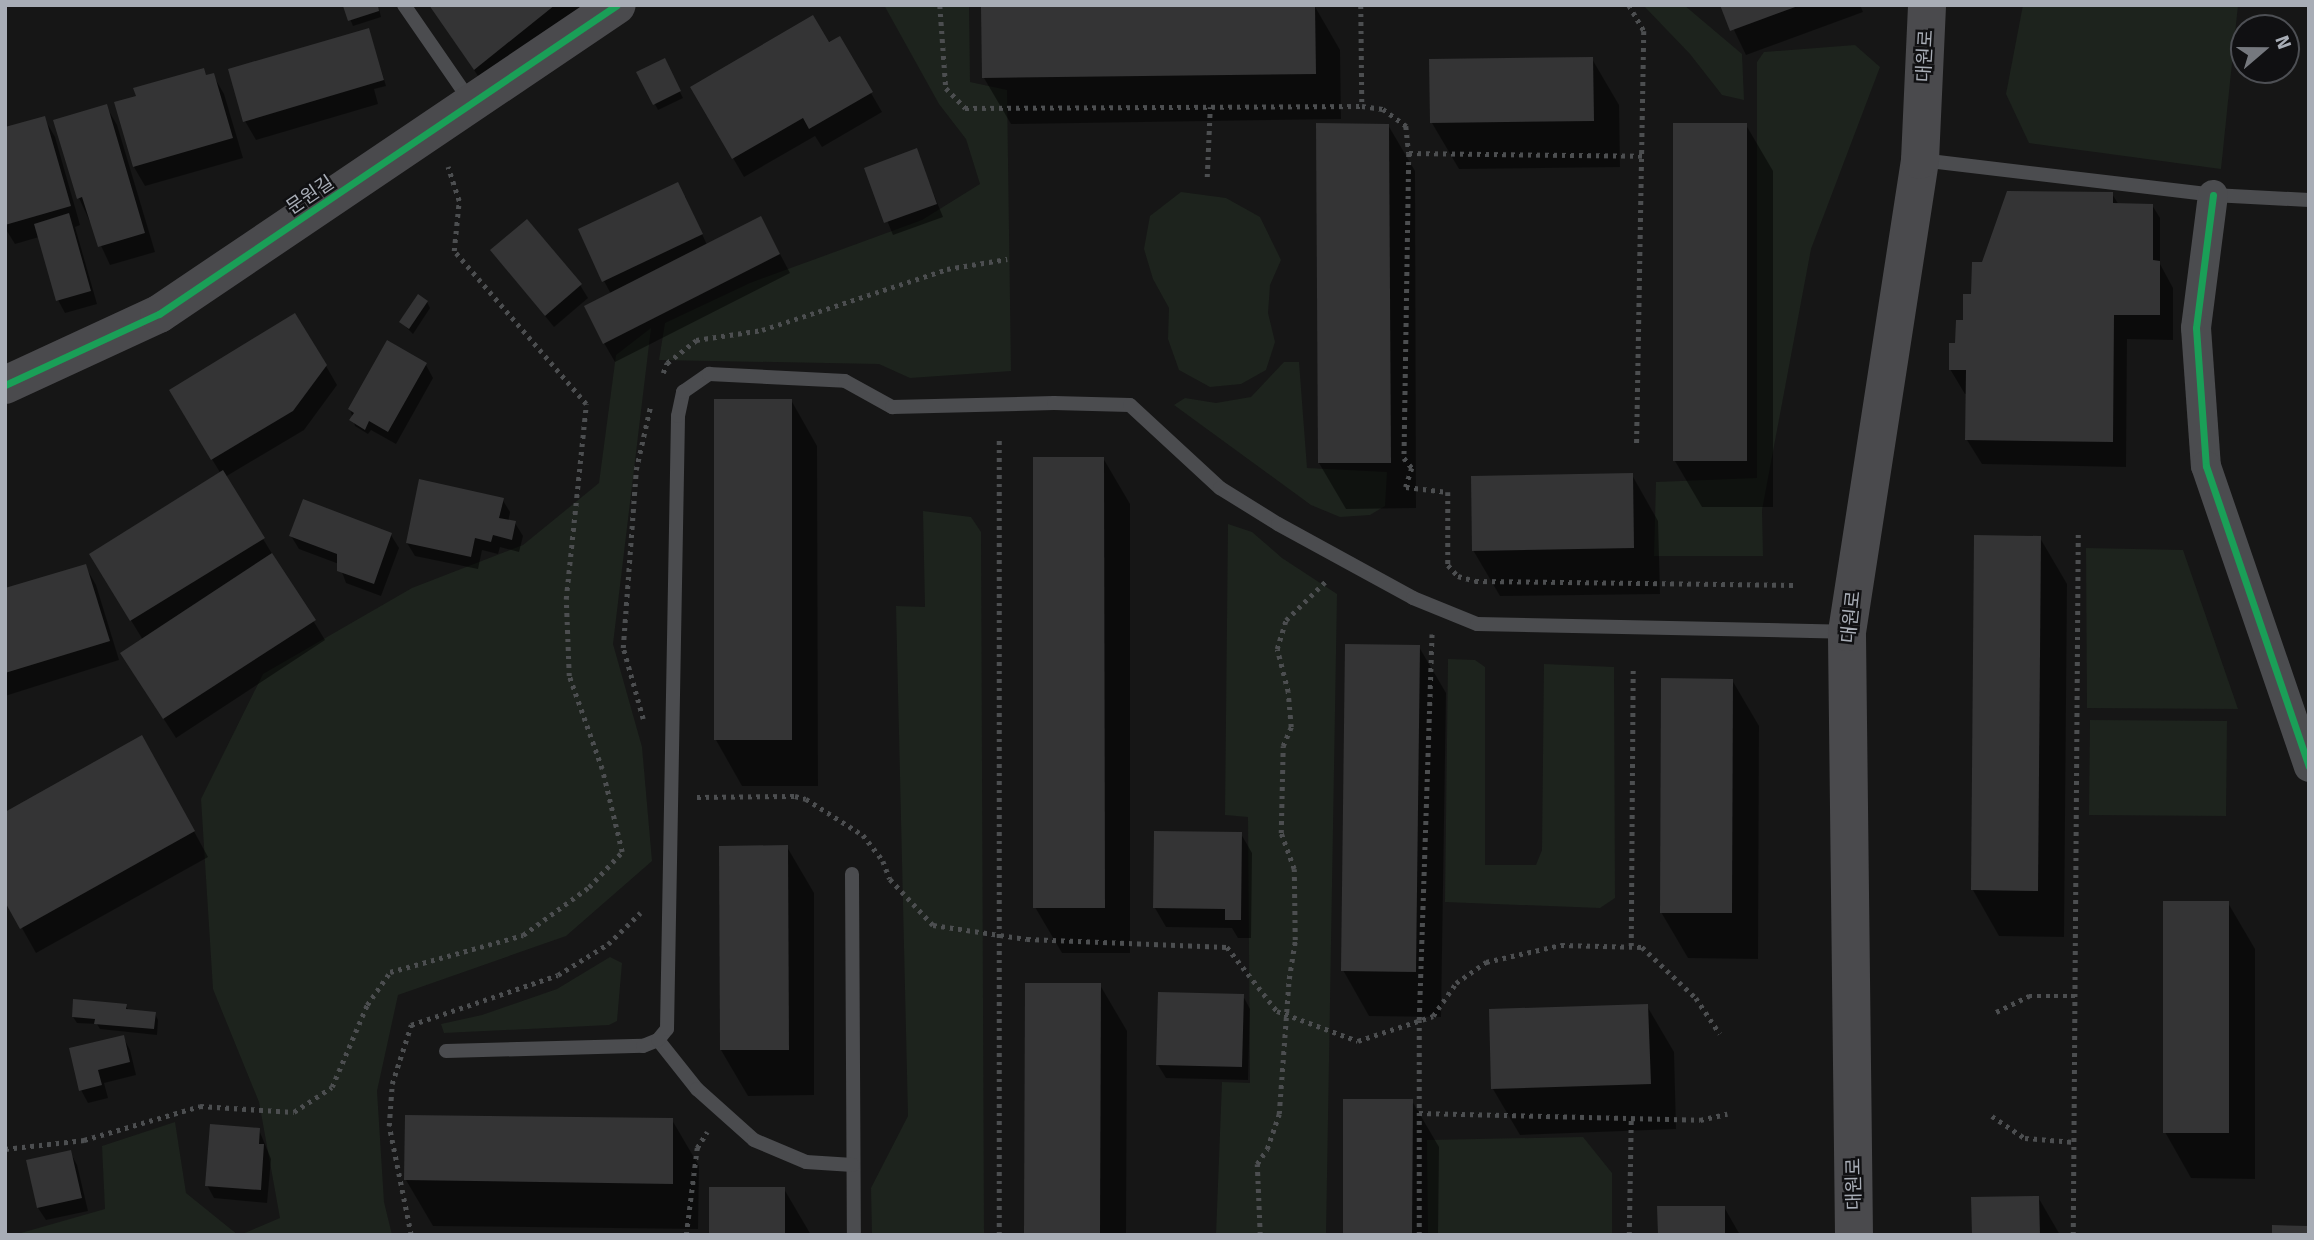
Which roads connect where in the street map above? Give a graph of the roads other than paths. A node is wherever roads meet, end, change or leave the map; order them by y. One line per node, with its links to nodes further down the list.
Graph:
1 (404, 5): 4 (lane)
2 (617, 5): 4 (main road, 문원길)
3 (1927, 5): 5 (main road, 대원로)
4 (473, 104): 8 (main road, 문원길)
5 (1920, 160): 6 (lane); 9 (main road, 대원로)
6 (2213, 195): 7 (lane); 10 (street)
7 (2309, 200)
8 (5, 385)
9 (1847, 632): 12 (lane); 16 (main road, 대원로)
10 (2309, 767)
11 (852, 874): 14 (lane)
12 (658, 1040): 13 (lane); 14 (lane)
13 (446, 1051)
14 (853, 1165): 15 (lane)
15 (854, 1235)
16 (1854, 1235)

